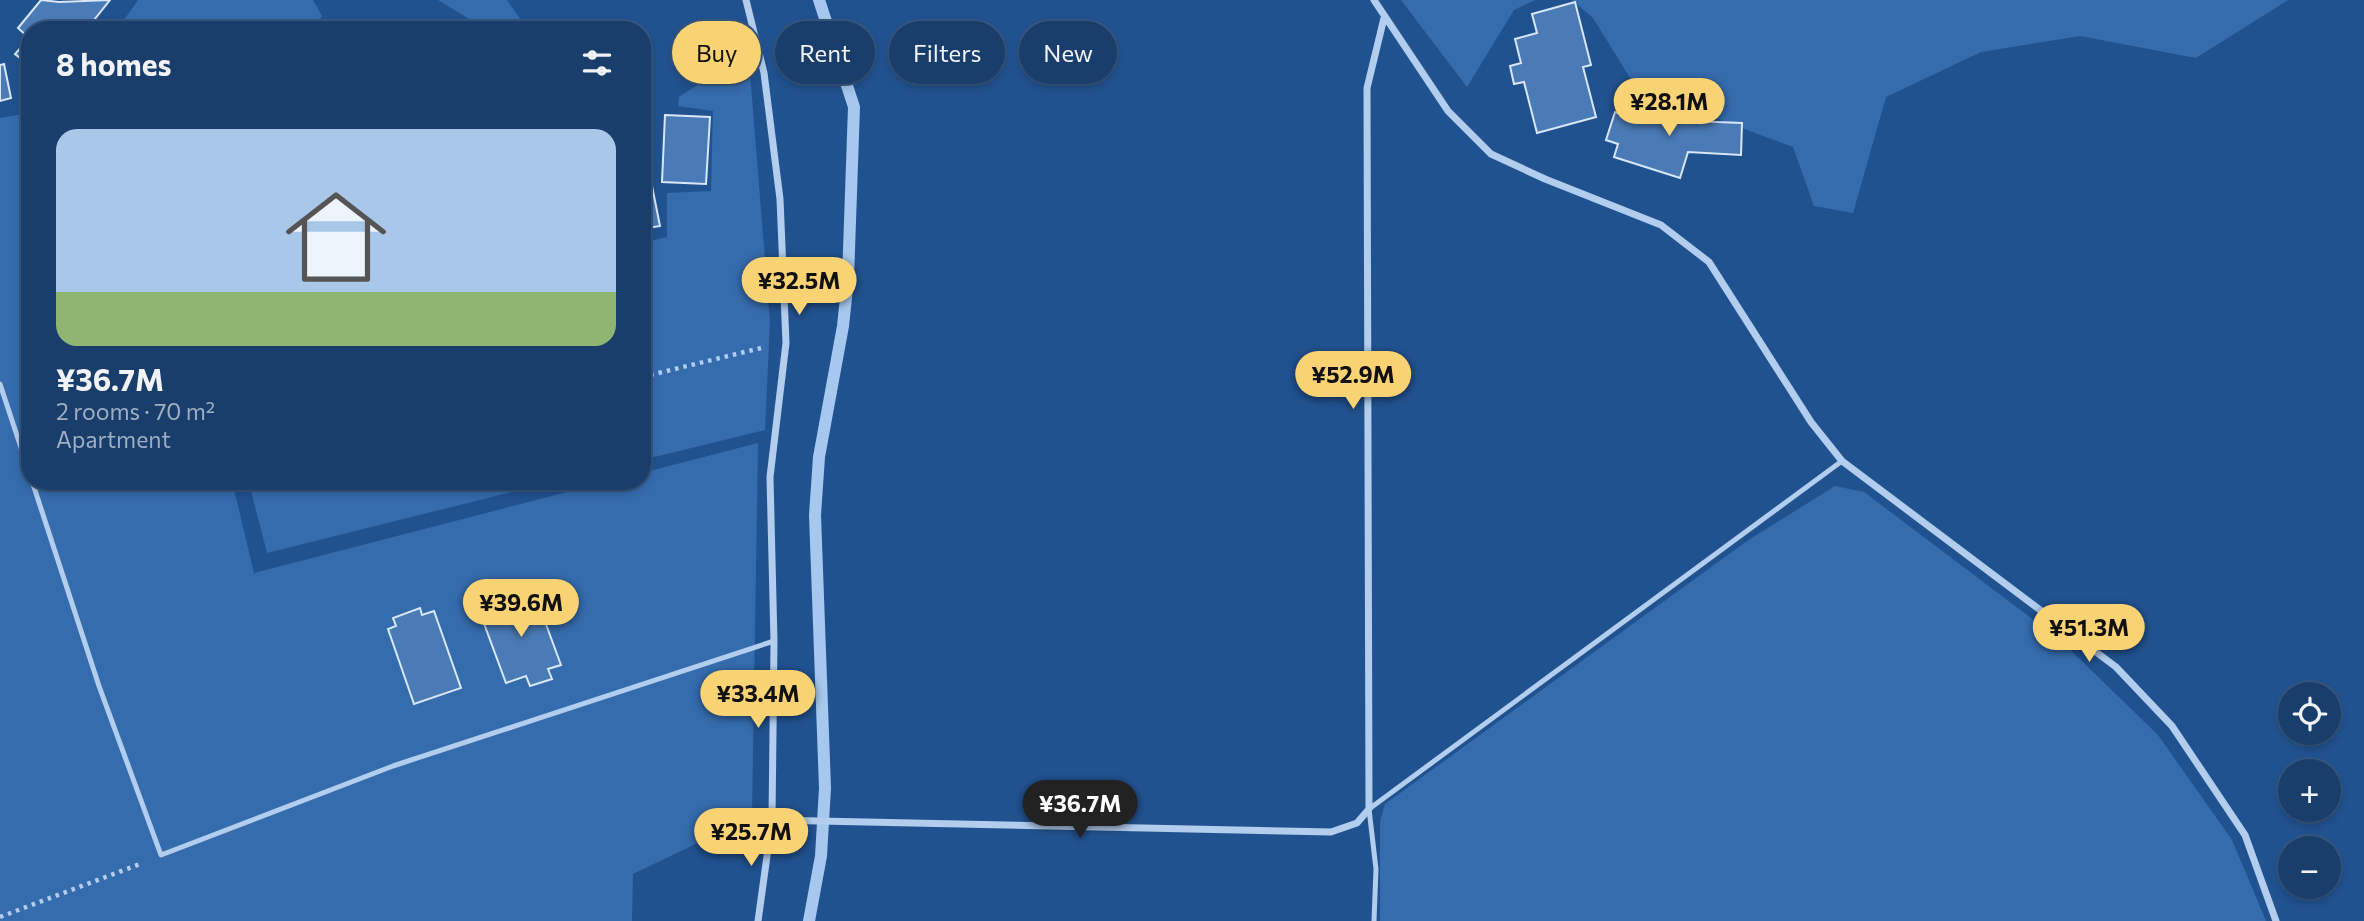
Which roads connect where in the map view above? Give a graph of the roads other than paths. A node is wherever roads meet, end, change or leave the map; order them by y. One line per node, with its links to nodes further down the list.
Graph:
1 (746, 0): 8 (street)
2 (1374, 0): 3 (street)
3 (1384, 18): 6 (street); 9 (street)
4 (0, 384): 5 (lane)
5 (21, 448)
6 (1842, 461): 9 (lane); 13 (street)
7 (35, 490): 8 (lane)
8 (774, 641): 10 (street)
9 (1369, 809): 10 (street); 12 (lane)
10 (772, 820): 11 (street)
11 (758, 921)
12 (1374, 921)
13 (2276, 921)

